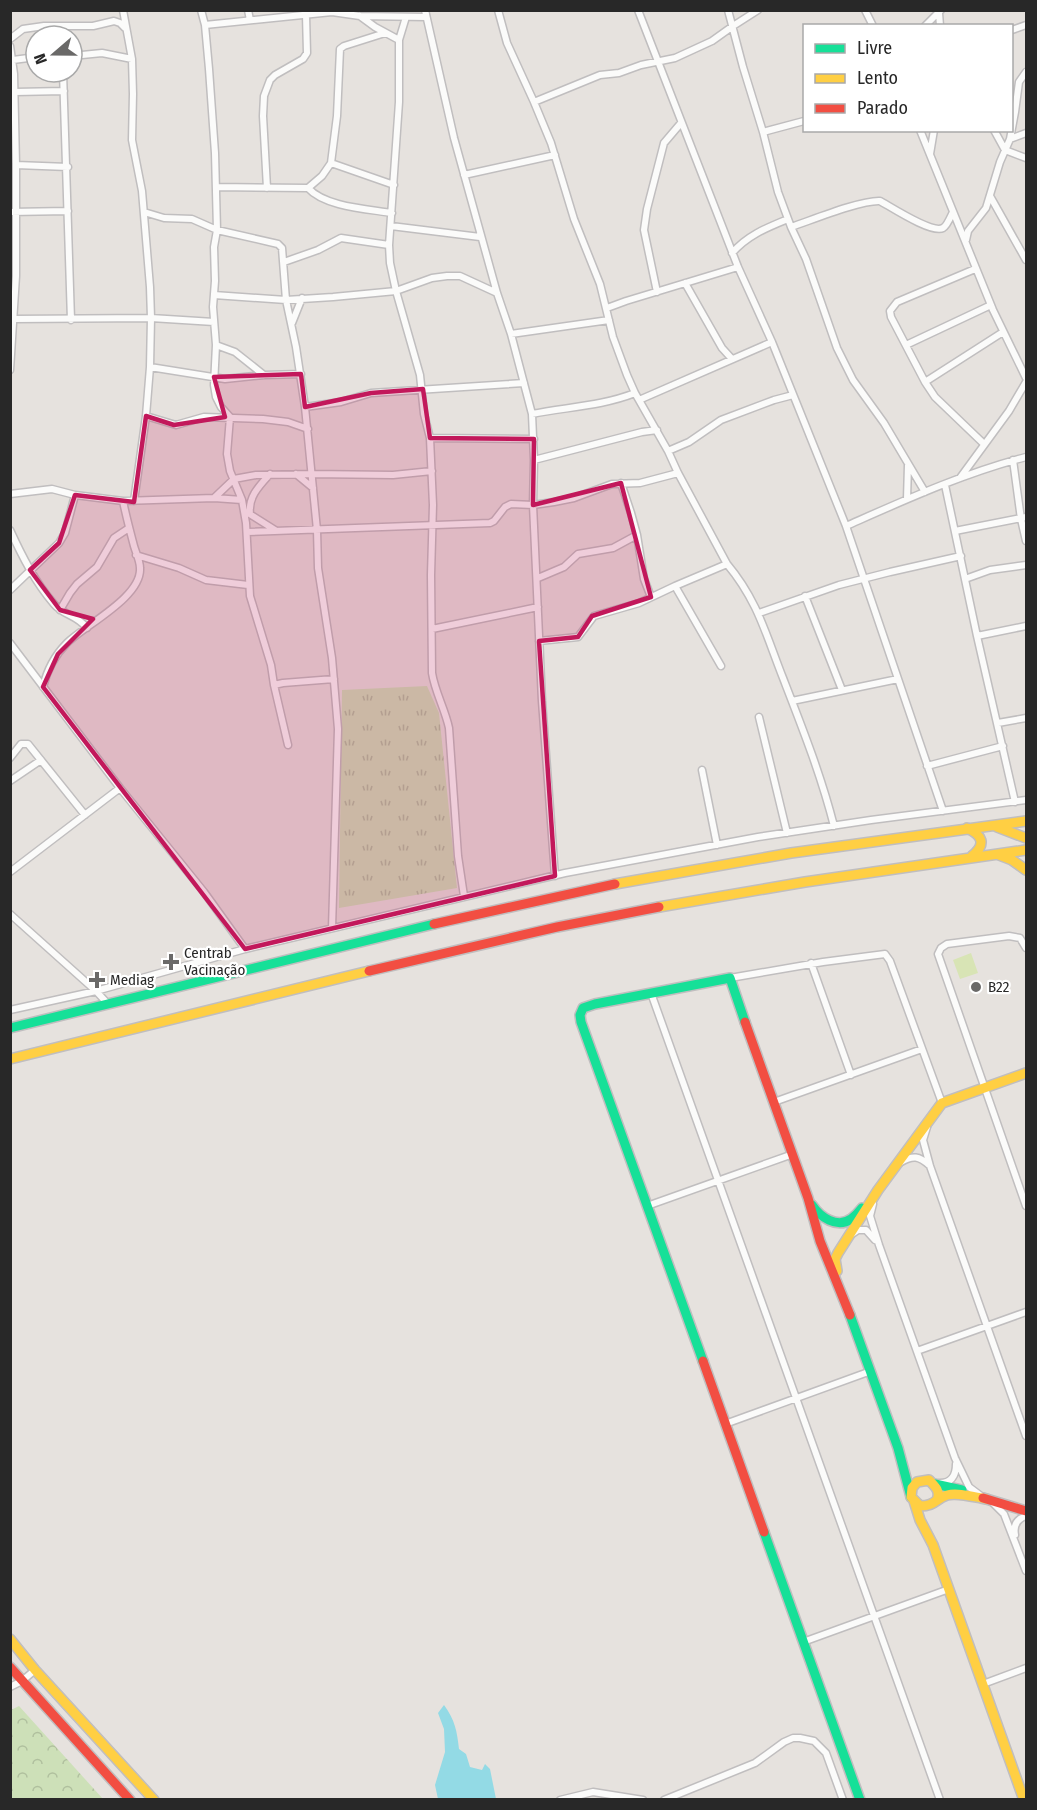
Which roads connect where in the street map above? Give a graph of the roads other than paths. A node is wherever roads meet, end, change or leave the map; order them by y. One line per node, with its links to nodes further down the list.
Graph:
1 (123, 10): 20 (street)
2 (201, 10): 18 (street)
3 (248, 10): 15 (street)
4 (498, 10): 34 (street)
5 (638, 10): 29 (street)
6 (728, 10): 19 (street)
7 (758, 10): 19 (street)
8 (866, 10): 16 (street)
9 (332, 11): 11 (street); 13 (street)
10 (940, 12): 17 (street)
11 (356, 13): 14 (street); 21 (street)
12 (426, 14): 14 (street); 52 (street)
13 (306, 15): 15 (street); 55 (street)
14 (406, 17): 23 (street)
15 (250, 20): 18 (street)
16 (872, 24)
17 (927, 24)
18 (205, 26): 54 (street)
19 (733, 26): 29 (street); 38 (street)
20 (125, 29): 22 (street); 27 (street)
21 (385, 33): 23 (street); 49 (street)
22 (10, 39)
23 (399, 40): 53 (street)
24 (10, 46): 28 (street)
25 (84, 55): 27 (street)
26 (24, 59): 28 (street)
27 (132, 59): 60 (street)
28 (14, 60): 32 (street)
29 (660, 62): 34 (street); 36 (street)
30 (1026, 72): 37 (street)
31 (64, 84): 33 (street)
32 (13, 91): 33 (street); 50 (street)
33 (64, 91): 51 (street)
34 (534, 102): 46 (street)
35 (803, 121): 38 (street)
36 (681, 123): 70 (street); 78 (street)
37 (1013, 126)
38 (764, 132): 63 (street)
39 (921, 132): 47 (street)
40 (934, 132): 47 (street)
41 (995, 132): 45 (street)
42 (1012, 132): 44 (street)
43 (1026, 133): 44 (street)
44 (1010, 139): 45 (street)
45 (1005, 150): 48 (street); 57 (street)
46 (555, 155): 52 (street); 84 (street)
47 (930, 157): 61 (street)
48 (1026, 158)
49 (331, 163): 53 (street); 56 (street)
50 (16, 165): 51 (street); 58 (street)
51 (68, 167): 59 (street)
52 (464, 175): 67 (street)
53 (394, 184): 62 (street)
54 (216, 187): 55 (street); 66 (street)
55 (267, 188): 56 (street)
56 (308, 189): 62 (street)
57 (990, 196): 68 (street); 71 (street)
58 (13, 212): 59 (street); 75 (street)
59 (68, 212): 87 (street)
60 (144, 212): 66 (street); 85 (street)
61 (953, 212): 65 (street); 68 (street)
62 (392, 213): 64 (street)
63 (788, 219): 65 (street); 70 (street)
64 (391, 226): 67 (street); 69 (street)
65 (791, 227): 125 (street)
66 (217, 230): 72 (street); 80 (street)
67 (480, 237): 79 (street)
68 (965, 241): 74 (street)
69 (389, 245): 72 (street); 77 (street)
70 (732, 253): 73 (street)
71 (1026, 260)
72 (284, 262): 82 (street)
73 (738, 267): 76 (street); 94 (street)
74 (975, 269): 83 (street); 96 (street)
75 (13, 276): 86 (street)
76 (685, 283): 78 (street); 98 (street)
77 (396, 291): 79 (street); 81 (street); 108 (street)
78 (657, 292): 84 (street)
79 (497, 293): 93 (street)
80 (214, 295): 82 (street); 89 (street)
81 (302, 298): 82 (street); 90 (street)
82 (286, 300): 90 (street)
83 (991, 305): 92 (street); 96 (street)
84 (607, 308): 88 (street)
85 (151, 318): 87 (street); 89 (street); 100 (street)
86 (14, 319): 87 (street); 91 (street)
87 (71, 320)
88 (609, 320): 93 (street); 109 (street)
89 (214, 322): 95 (street)
90 (292, 324): 101 (street)
91 (12, 330): 97 (street)
92 (1003, 332): 104 (street); 105 (street)
93 (511, 334): 107 (street)
94 (772, 342): 98 (street); 110 (street)
95 (216, 345): 102 (street); 103 (street)
96 (906, 345): 105 (street)
97 (11, 346): 99 (street)
98 (732, 359): 111 (street)
99 (11, 367)
100 (150, 367): 103 (street); 114 (street)
101 (301, 374): 102 (street); 112 (street)
102 (264, 375): 103 (street)
103 (213, 377): 115 (street)
104 (1026, 378)
105 (925, 382): 120 (street)
106 (1026, 382): 120 (street)
107 (524, 383): 108 (street); 113 (street)
108 (423, 389): 112 (street); 118 (street)
109 (635, 393): 111 (street); 113 (street)
110 (793, 395): 121 (street); 148 (street)
111 (639, 400): 117 (street)
112 (305, 407): 116 (street)
113 (532, 414): 119 (street)
114 (146, 416): 115 (street); 143 (street)
115 (230, 417): 116 (street); 132 (street)
116 (308, 429): 130 (street)
117 (657, 430): 121 (street); 123 (street)
118 (430, 438): 119 (street); 126 (street)
119 (534, 439): 123 (street)
120 (984, 444): 131 (street)
121 (668, 451): 127 (street)
122 (1026, 457): 124 (street)
123 (534, 460): 144 (street)
124 (1013, 460): 131 (street); 146 (street)
125 (908, 464): 136 (street); 140 (street)
126 (432, 471): 130 (street); 147 (street)
127 (678, 473): 133 (street); 159 (street)
128 (270, 474): 129 (street); 132 (street); 145 (street)
129 (295, 474): 130 (street); 135 (street)
130 (311, 474): 135 (street)
131 (960, 478): 134 (street)
132 (234, 479): 139 (street); 141 (street)
133 (621, 483): 144 (street); 155 (street)
134 (945, 484): 136 (street); 153 (street)
135 (313, 488): 152 (street)
136 (925, 492): 140 (street)
137 (10, 494): 138 (street)
138 (75, 495): 142 (street); 161 (street)
139 (214, 498): 141 (street); 143 (street)
140 (907, 499): 148 (street)
141 (242, 500): 145 (street)
142 (123, 501): 143 (street); 149 (street)
143 (134, 501)
144 (533, 505): 147 (street); 162 (street)
145 (247, 513): 151 (street); 154 (street)
146 (1024, 518): 153 (street); 156 (street)
147 (433, 526): 152 (street); 175 (street)
148 (846, 526): 163 (street)
149 (129, 528): 157 (street); 171 (street)
150 (10, 530): 161 (street)
151 (275, 530): 152 (street); 154 (street)
152 (317, 530): 181 (street)
153 (956, 531): 158 (street)
154 (247, 532): 165 (street)
155 (637, 535): 162 (street); 169 (street)
156 (1026, 540)
157 (136, 555): 165 (street); 174 (street)
158 (961, 556): 163 (street); 164 (street)
159 (727, 564): 166 (street); 172 (street)
160 (1026, 565): 164 (street)
161 (30, 570): 167 (street); 171 (street)
162 (538, 578): 170 (street)
163 (864, 579): 168 (street); 180 (street)
164 (965, 579): 176 (street)
165 (248, 585): 182 (street)
166 (675, 586): 169 (street); 179 (street)
167 (10, 590)
168 (805, 596): 172 (street); 184 (street)
169 (651, 597): 177 (street)
170 (538, 607): 175 (street); 177 (street)
171 (60, 610): 174 (street)
172 (759, 613): 185 (street)
173 (1026, 626): 176 (street)
174 (87, 628): 183 (street)
175 (432, 629): 213 (street)
176 (977, 636): 188 (street)
177 (539, 641): 212 (street)
178 (10, 643): 183 (street)
179 (721, 666)
180 (898, 679): 184 (street); 193 (street)
181 (334, 680): 182 (street); 215 (street)
182 (274, 685): 189 (street)
183 (43, 687): 196 (street)
184 (842, 690): 185 (street)
185 (792, 701): 202 (street)
186 (759, 717): 204 (street)
187 (1026, 718): 188 (street)
188 (998, 723): 190 (street)
189 (288, 745)
190 (1003, 746): 193 (street); 198 (street)
191 (10, 758): 192 (street)
192 (41, 760): 195 (street); 200 (street)
193 (927, 766): 199 (street)
194 (702, 770): 206 (street)
195 (10, 781)
196 (120, 788): 200 (street); 217 (street)
197 (1026, 800): 198 (street)
198 (1015, 802): 199 (street)
199 (942, 811): 202 (street)
200 (85, 815): 211 (street)
201 (1026, 821): 203 (street)
202 (834, 826): 204 (street)
203 (964, 828): 205 (street); 209 (street); 222 (street)
204 (787, 833): 206 (street)
205 (1026, 838)
206 (717, 845): 212 (street)
207 (1026, 850): 208 (street)
208 (987, 855): 209 (street); 210 (street)
209 (969, 857): 226 (street)
210 (1026, 870)
211 (10, 872)
212 (555, 876): 213 (street)
213 (464, 896): 215 (street)
214 (10, 914): 220 (street)
215 (332, 928): 217 (street)
216 (1026, 948): 229 (street)
217 (245, 949): 220 (street)
218 (811, 963): 219 (street); 225 (street); 228 (street)
219 (730, 978): 221 (street); 230 (street)
220 (96, 990): 222 (street); 223 (street)
221 (651, 993): 236 (street); 239 (street)
222 (108, 1004): 224 (street)
223 (10, 1010)
224 (10, 1028)
225 (922, 1049): 228 (street); 231 (street)
226 (10, 1059)
227 (1026, 1073): 229 (street)
228 (851, 1075): 230 (street)
229 (984, 1088): 231 (street); 240 (street)
230 (774, 1102): 233 (street)
231 (942, 1103): 232 (street)
232 (929, 1120): 234 (street); 235 (street)
233 (793, 1154): 236 (street); 238 (street)
234 (898, 1163): 235 (street); 237 (street)
235 (930, 1166): 249 (street)
236 (718, 1181): 239 (street); 252 (street)
237 (878, 1191): 242 (street); 243 (street); 245 (street)
238 (808, 1198): 241 (street); 244 (street)
239 (647, 1206): 253 (street)
240 (1026, 1206)
241 (830, 1222): 242 (street); 244 (street)
242 (841, 1224): 243 (street)
243 (847, 1238): 245 (street); 246 (street)
244 (821, 1241): 246 (street); 247 (street)
245 (879, 1245): 250 (street)
246 (842, 1247): 247 (street)
247 (841, 1289): 251 (street)
248 (1026, 1312): 249 (street)
249 (987, 1326): 250 (street); 254 (street)
250 (916, 1351): 256 (street)
251 (870, 1371): 252 (street); 255 (street)
252 (796, 1399): 253 (street); 268 (street)
253 (725, 1424): 270 (street)
254 (1026, 1436)
255 (898, 1448): 257 (street); 259 (street)
256 (955, 1458): 258 (street); 260 (street)
257 (925, 1479): 258 (street); 259 (street)
258 (935, 1484): 260 (street); 261 (street)
259 (912, 1499): 261 (street); 264 (street)
260 (989, 1500): 261 (street); 262 (street); 265 (street)
261 (935, 1502): 264 (street)
262 (1026, 1509)
263 (1026, 1516): 265 (street)
264 (933, 1545): 267 (street)
265 (1021, 1556): 266 (street)
266 (1026, 1571)
267 (949, 1589): 268 (street); 275 (street)
268 (874, 1616): 270 (street); 284 (street)
269 (10, 1640): 273 (street)
270 (803, 1642): 283 (street)
271 (10, 1667): 274 (street)
272 (1026, 1668): 275 (street)
273 (35, 1670): 274 (street); 278 (street)
274 (22, 1681): 276 (street); 277 (street)
275 (983, 1684): 285 (street)
276 (10, 1687)
277 (130, 1800)
278 (154, 1800)
279 (560, 1800): 280 (street)
280 (644, 1800)
281 (664, 1800): 282 (street)
282 (843, 1800)
283 (860, 1800)
284 (940, 1800)
285 (1024, 1800)

